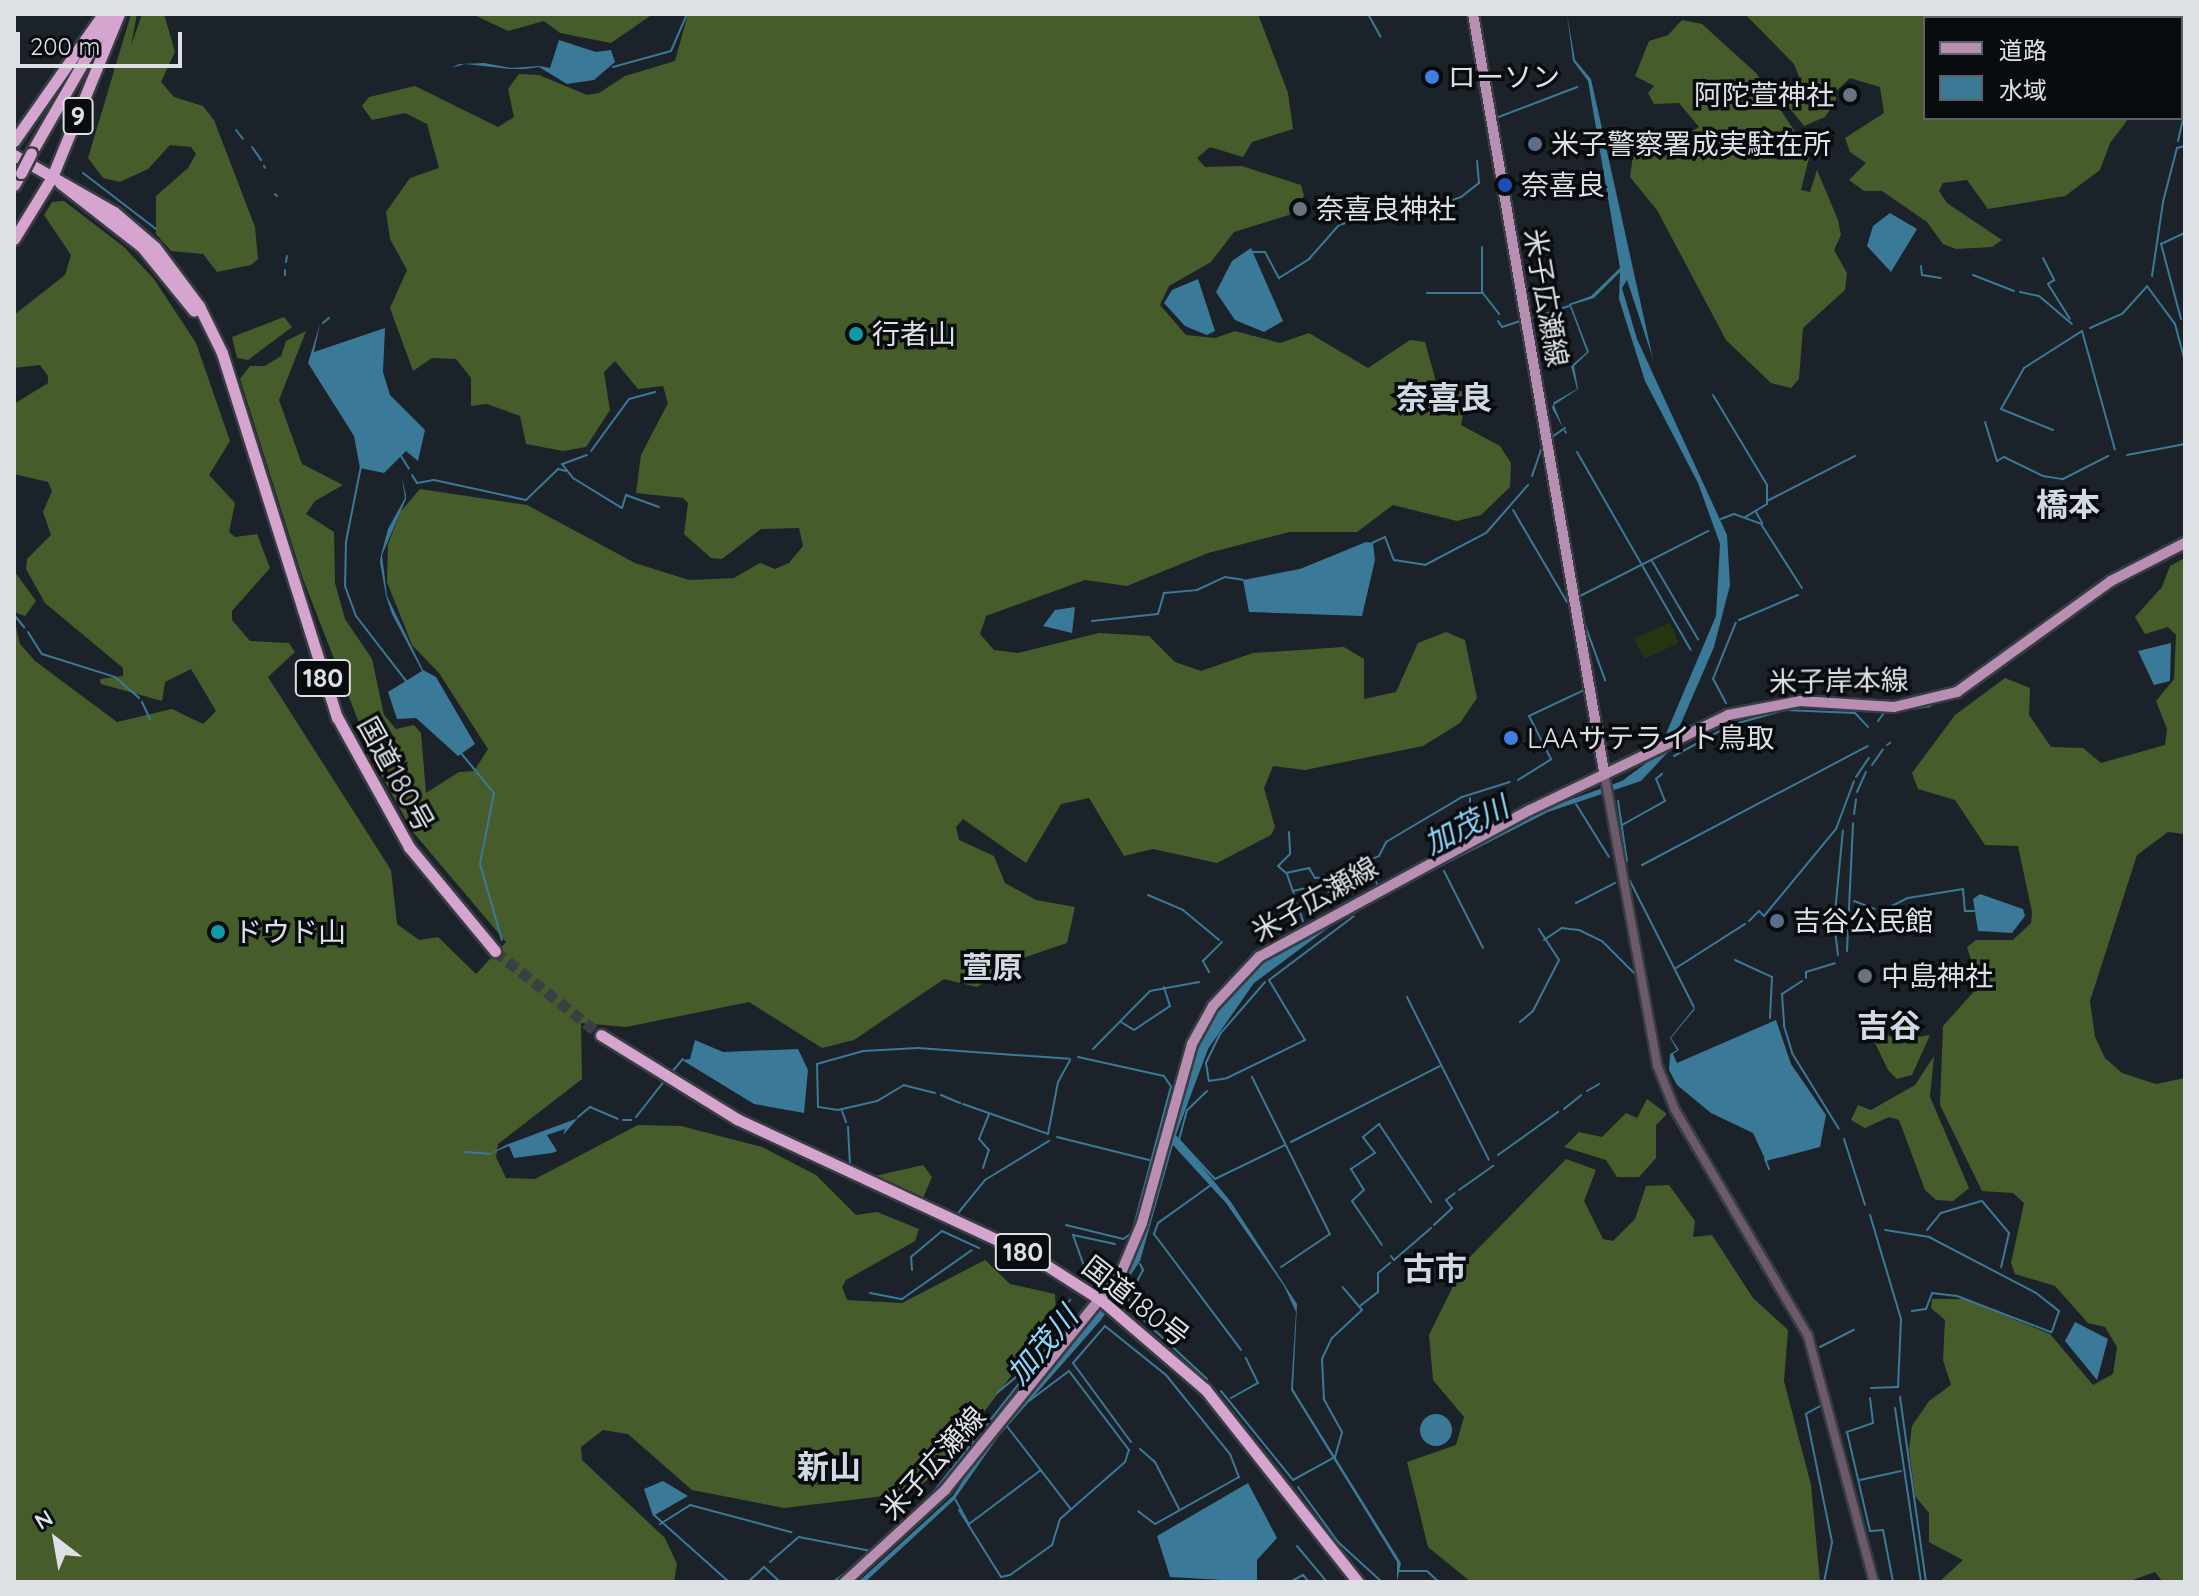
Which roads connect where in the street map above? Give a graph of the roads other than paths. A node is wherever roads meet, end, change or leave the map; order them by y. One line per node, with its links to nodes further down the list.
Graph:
1 (105, 14): 6 (highway, 9); 9 (highway, bridge)
2 (119, 14): 5 (highway)
3 (126, 14): 5 (highway, 9)
4 (1473, 14): 12 (main road, 米子広瀬線)
5 (101, 55): 8 (highway, 9)
6 (14, 141)
7 (14, 155): 8 (highway, 9)
8 (52, 177): 10 (highway); 13 (highway, 国道180号 / 180)
9 (14, 185)
10 (14, 239)
11 (2185, 543): 12 (main road, 米子岸本線)
12 (1606, 778): 15 (main road, 米子広瀬線); 18 (street)
13 (495, 951)
14 (601, 1035): 15 (highway, 国道180号 / 180)
15 (1101, 1300): 16 (main road, 米子広瀬線); 17 (highway, 国道180号 / 180)
16 (845, 1582)
17 (1358, 1582)
18 (1874, 1582)

